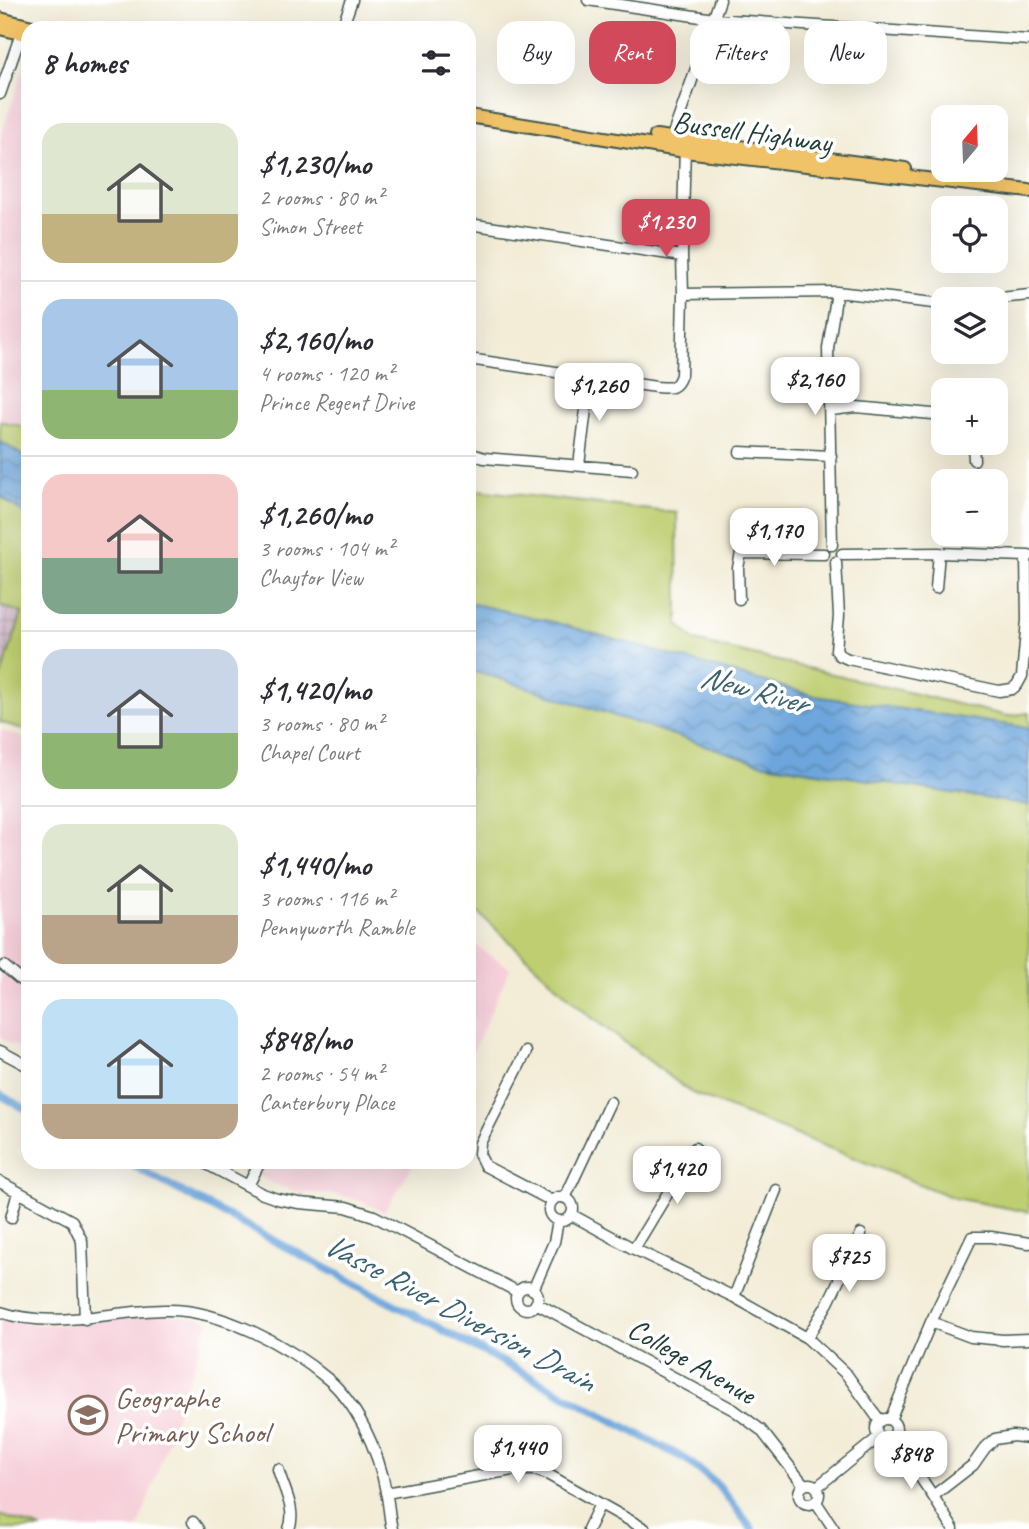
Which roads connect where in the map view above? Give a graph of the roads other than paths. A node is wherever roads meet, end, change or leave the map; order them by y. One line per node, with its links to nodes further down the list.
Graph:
1 (352, 0): 5 (street)
2 (588, 0): 4 (street)
3 (720, 0): 4 (street)
4 (714, 19): 8 (street); 13 (street)
5 (344, 21)
6 (2, 24): 7 (main road)
7 (21, 29)
8 (1029, 40)
9 (21, 44): 10 (street)
10 (0, 94)
11 (476, 108): 13 (main road, Bussell Highway)
12 (476, 117): 13 (main road, Bussell Highway)
13 (670, 143): 14 (main road, Bussell Highway)
14 (685, 146): 15 (main road, Bussell Highway); 16 (main road, Bussell Highway); 18 (street)
15 (1029, 183)
16 (1029, 191)
17 (476, 224): 18 (street)
18 (682, 256): 20 (street)
19 (837, 292): 20 (street); 23 (street); 26 (street)
20 (683, 294): 25 (street)
21 (1029, 295): 22 (street)
22 (1008, 297)
23 (931, 303)
24 (476, 360): 25 (street)
25 (590, 377): 33 (street)
26 (831, 410): 27 (street); 31 (street)
27 (931, 414)
28 (740, 453): 31 (street)
29 (476, 455): 33 (street)
30 (974, 455): 32 (street)
31 (831, 456): 35 (street)
32 (974, 460)
33 (579, 465): 34 (street)
34 (632, 470)
35 (832, 545): 36 (street); 39 (street)
36 (824, 554): 39 (street); 41 (street)
37 (939, 554): 38 (street); 39 (street); 40 (street)
38 (1027, 556): 39 (street)
39 (839, 558)
40 (936, 588)
41 (739, 599)
42 (2, 964): 43 (street)
43 (21, 980)
44 (0, 1051): 46 (street)
45 (526, 1052): 56 (street)
46 (21, 1062)
47 (610, 1102): 55 (street)
48 (695, 1148): 62 (street)
49 (216, 1169): 52 (street)
50 (256, 1169): 52 (street)
51 (0, 1182): 54 (street)
52 (248, 1186): 64 (street)
53 (776, 1190): 65 (street)
54 (18, 1192): 58 (street); 68 (street)
55 (565, 1198): 56 (street); 57 (street)
56 (552, 1201): 59 (street)
57 (572, 1215): 59 (street); 62 (street)
58 (11, 1217)
59 (558, 1221): 63 (street)
60 (861, 1234): 70 (street)
61 (1029, 1242): 69 (street)
62 (634, 1249): 65 (street)
63 (533, 1290): 64 (street); 66 (street)
64 (518, 1292): 66 (street)
65 (734, 1297): 70 (street)
66 (537, 1303): 77 (street, College Avenue)
67 (0, 1312): 68 (street)
68 (85, 1319): 79 (street)
69 (931, 1322): 71 (street); 72 (street)
70 (807, 1338): 72 (street)
71 (1029, 1339)
72 (885, 1420): 73 (street); 74 (street)
73 (879, 1437): 74 (street); 78 (street)
74 (893, 1437): 80 (street)
75 (1029, 1438): 80 (street)
76 (278, 1469): 83 (street)
77 (804, 1485): 78 (street); 81 (street)
78 (817, 1487): 81 (street)
79 (386, 1493): 82 (street); 84 (street)
80 (933, 1496): 88 (street)
81 (816, 1502): 87 (street)
82 (600, 1504): 85 (street); 86 (street)
83 (289, 1529)
84 (392, 1529)
85 (588, 1529)
86 (645, 1529)
87 (834, 1529)
88 (953, 1529)

